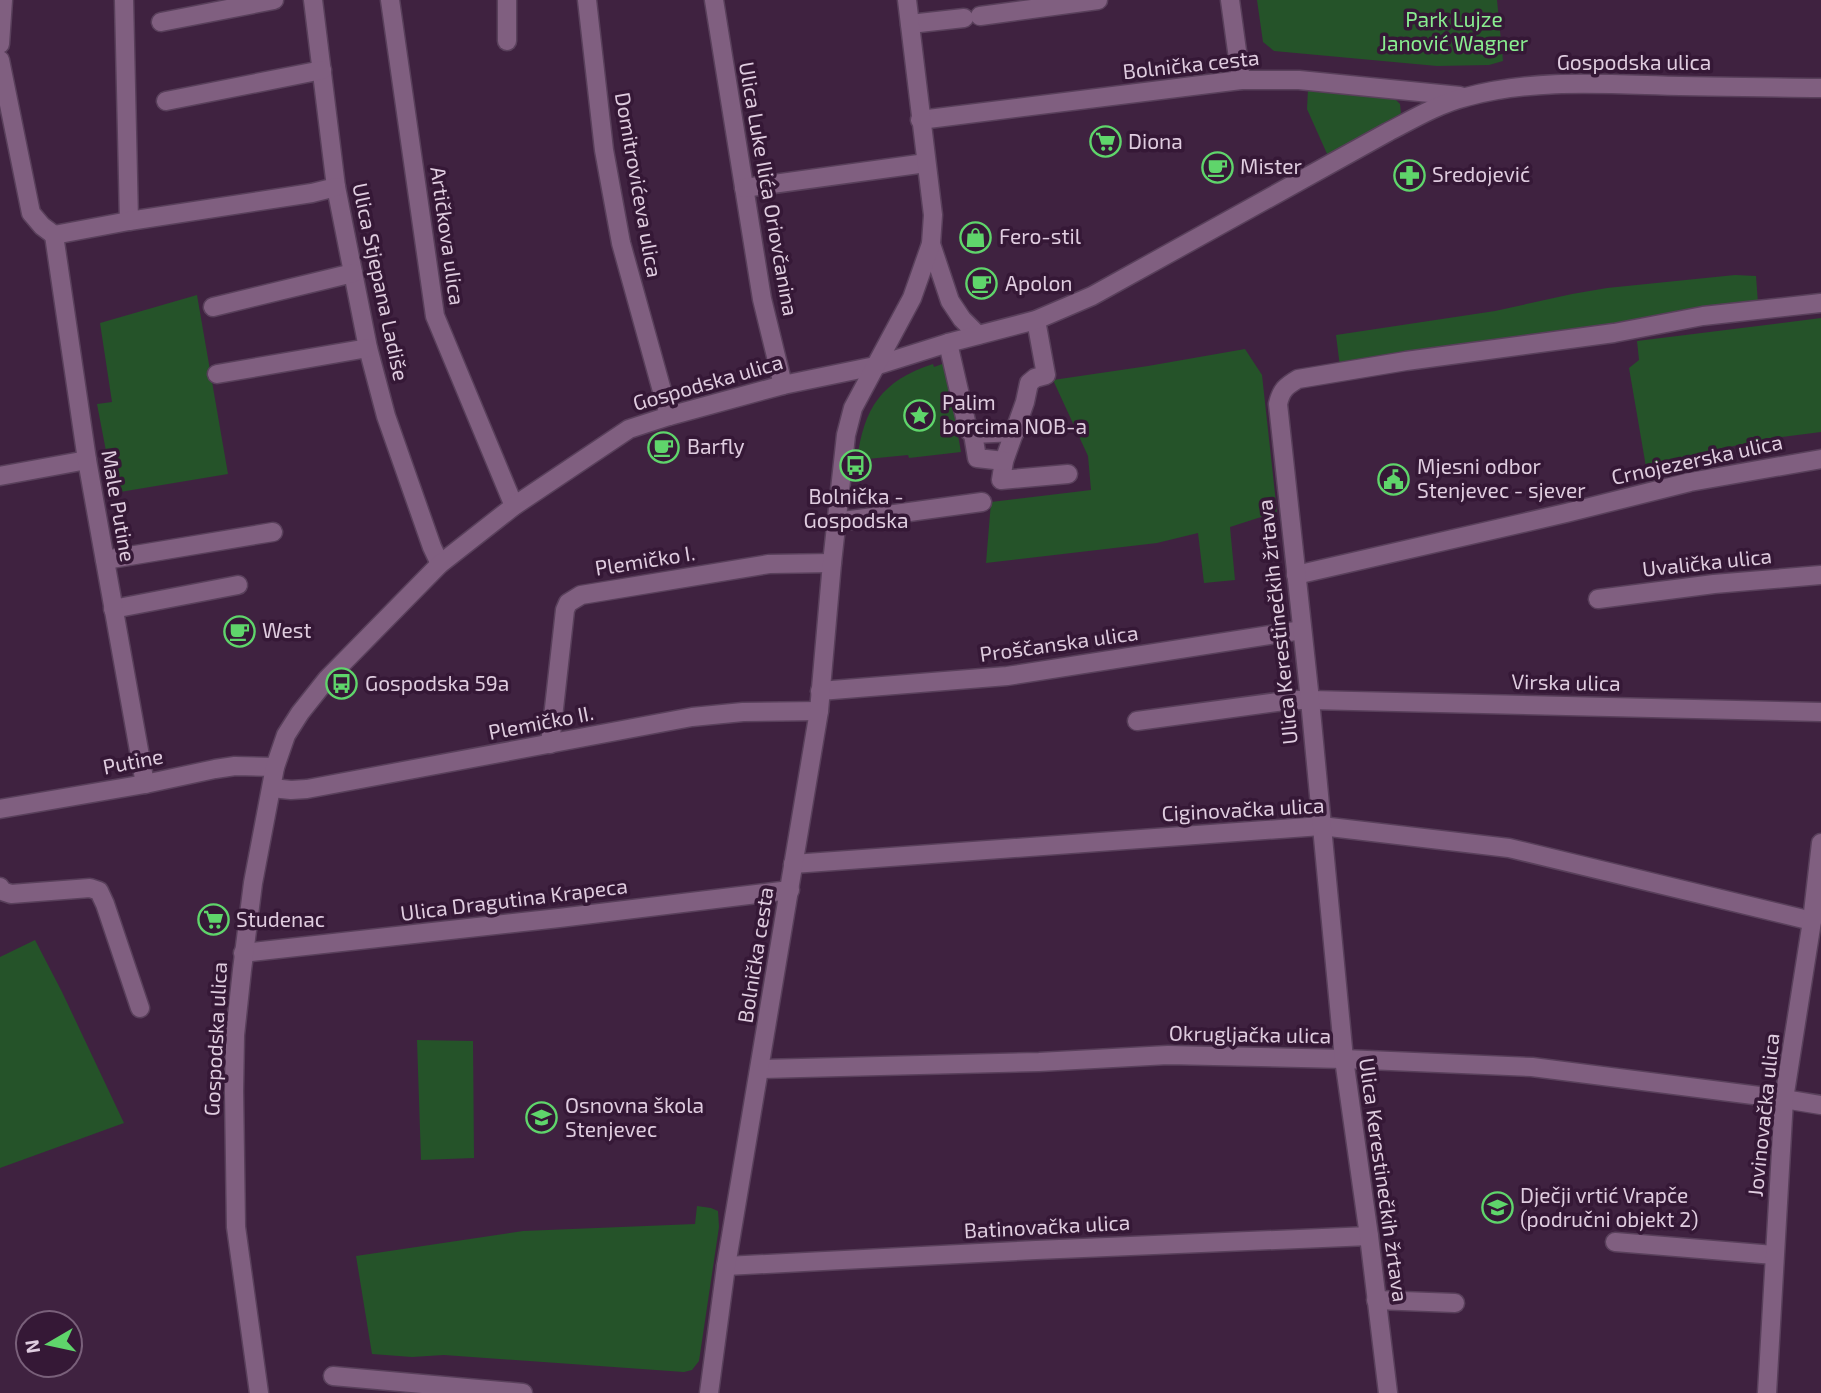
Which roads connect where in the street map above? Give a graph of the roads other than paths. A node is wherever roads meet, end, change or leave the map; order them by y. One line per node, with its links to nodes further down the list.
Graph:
1 (3, 0): 15 (street)
2 (124, 0): 26 (street)
3 (274, 0): 12 (street)
4 (313, 0): 17 (street, Ulica Stjepana Ladiše)
5 (390, 0): 48 (street, Artičkova ulica)
6 (507, 0): 14 (street)
7 (587, 0): 39 (street, Domitrovićeva ulica)
8 (714, 0): 25 (street, Ulica Luke Ilića Oriovčanina)
9 (907, 0): 13 (street, Bolnička cesta)
10 (1098, 0): 13 (street)
11 (1230, 0): 18 (street)
12 (161, 22)
13 (910, 23): 22 (street, Bolnička cesta)
14 (507, 41)
15 (0, 44)
16 (0, 60): 27 (street)
17 (322, 70): 21 (street); 24 (street, Ulica Stjepana Ladiše)
18 (1241, 80): 20 (street, Bolnička cesta); 22 (street, Bolnička cesta)
19 (1821, 88): 20 (street, Gospodska ulica)
20 (1467, 97): 32 (street, Gospodska ulica)
21 (166, 101)
22 (920, 120): 23 (street, Bolnička cesta)
23 (926, 163): 25 (street); 28 (street, Bolnička cesta)
24 (336, 187): 26 (street); 29 (street, Ulica Stjepana Ladiše)
25 (744, 188): 38 (street, Ulica Luke Ilića Oriovčanina)
26 (129, 221): 27 (street)
27 (54, 235): 43 (street, Male Putine)
28 (931, 244): 33 (street); 36 (street, Bolnička cesta)
29 (354, 273): 31 (street); 35 (street, Ulica Stjepana Ladiše)
30 (1821, 303): 54 (street, Ulica Kerestinečkih žrtava)
31 (213, 307)
32 (1036, 320): 33 (street, Gospodska ulica); 40 (street)
33 (978, 335): 34 (street, Gospodska ulica)
34 (948, 343): 36 (street, Gospodska ulica); 41 (street)
35 (368, 348): 37 (street); 53 (street, Ulica Stjepana Ladiše)
36 (875, 366): 38 (street, Gospodska ulica); 49 (street, Bolnička cesta)
37 (217, 374)
38 (783, 385): 39 (street, Gospodska ulica)
39 (669, 416): 48 (street, Gospodska ulica)
40 (1015, 432): 41 (street); 44 (street)
41 (973, 434): 44 (street)
42 (1821, 459): 54 (street, Crnojezerska ulica)
43 (87, 460): 46 (street); 51 (street, Male Putine)
44 (1004, 461): 45 (street)
45 (1068, 474)
46 (0, 476)
47 (982, 502): 49 (street)
48 (514, 506): 53 (street, Gospodska ulica)
49 (836, 522): 52 (street, Bolnička cesta)
50 (272, 532): 51 (street)
51 (104, 560): 58 (street, Male Putine)
52 (832, 563): 60 (street, Bolnička cesta); 65 (street, Plemičko I.)
53 (440, 564): 66 (street, Gospodska ulica)
54 (1296, 575): 59 (street, Ulica Kerestinečkih žrtava)
55 (1821, 575): 57 (street, Uvalička ulica)
56 (238, 585): 58 (street)
57 (1598, 599)
58 (113, 609): 67 (street, Male Putine)
59 (1302, 630): 60 (street, Proščanska ulica); 61 (street, Ulica Kerestinečkih žrtava)
60 (820, 691): 62 (street, Bolnička cesta)
61 (1310, 700): 63 (street, Virska ulica); 64 (street, Virska ulica); 70 (street, Ulica Kerestinečkih žrtava)
62 (819, 711): 65 (street, Plemičko II.); 72 (street, Bolnička cesta)
63 (1821, 712)
64 (1137, 721)
65 (550, 744): 68 (street, Plemičko II.)
66 (275, 767): 67 (street, Putine); 68 (street, Gospodska ulica)
67 (145, 784): 69 (street, Putine)
68 (272, 788): 76 (street, Gospodska ulica)
69 (0, 808)
70 (1321, 825): 72 (street, Ciginovačka ulica); 75 (street, Ciginovačka ulica); 78 (street, Ulica Kerestinečkih žrtava)
71 (1821, 843): 75 (street, Jovinovačka ulica)
72 (793, 864): 74 (street, Bolnička cesta)
73 (0, 887): 77 (street)
74 (790, 890): 76 (street, Ulica Dragutina Krapeca); 79 (street, Bolnička cesta)
75 (1812, 921): 80 (street, Jovinovačka ulica)
76 (243, 953): 89 (street, Gospodska ulica)
77 (140, 1008)
78 (1344, 1059): 79 (street, Okrugljačka ulica); 80 (street, Okrugljačka ulica); 82 (street, Ulica Kerestinečkih žrtava)
79 (760, 1069): 85 (street, Bolnička cesta)
80 (1784, 1098): 81 (street, Okrugljačka ulica); 84 (street, Jovinovačka ulica)
81 (1821, 1105)
82 (1369, 1236): 85 (street, Batinovačka ulica); 86 (street, Ulica Kerestinečkih žrtava)
83 (1615, 1242): 84 (street)
84 (1774, 1255): 93 (street, Jovinovačka ulica)
85 (726, 1266): 91 (street, Bolnička cesta)
86 (1376, 1300): 87 (street); 92 (street, Ulica Kerestinečkih žrtava)
87 (1455, 1303)
88 (333, 1376): 90 (street)
89 (259, 1393)
90 (523, 1393)
91 (709, 1393)
92 (1388, 1393)
93 (1767, 1393)

